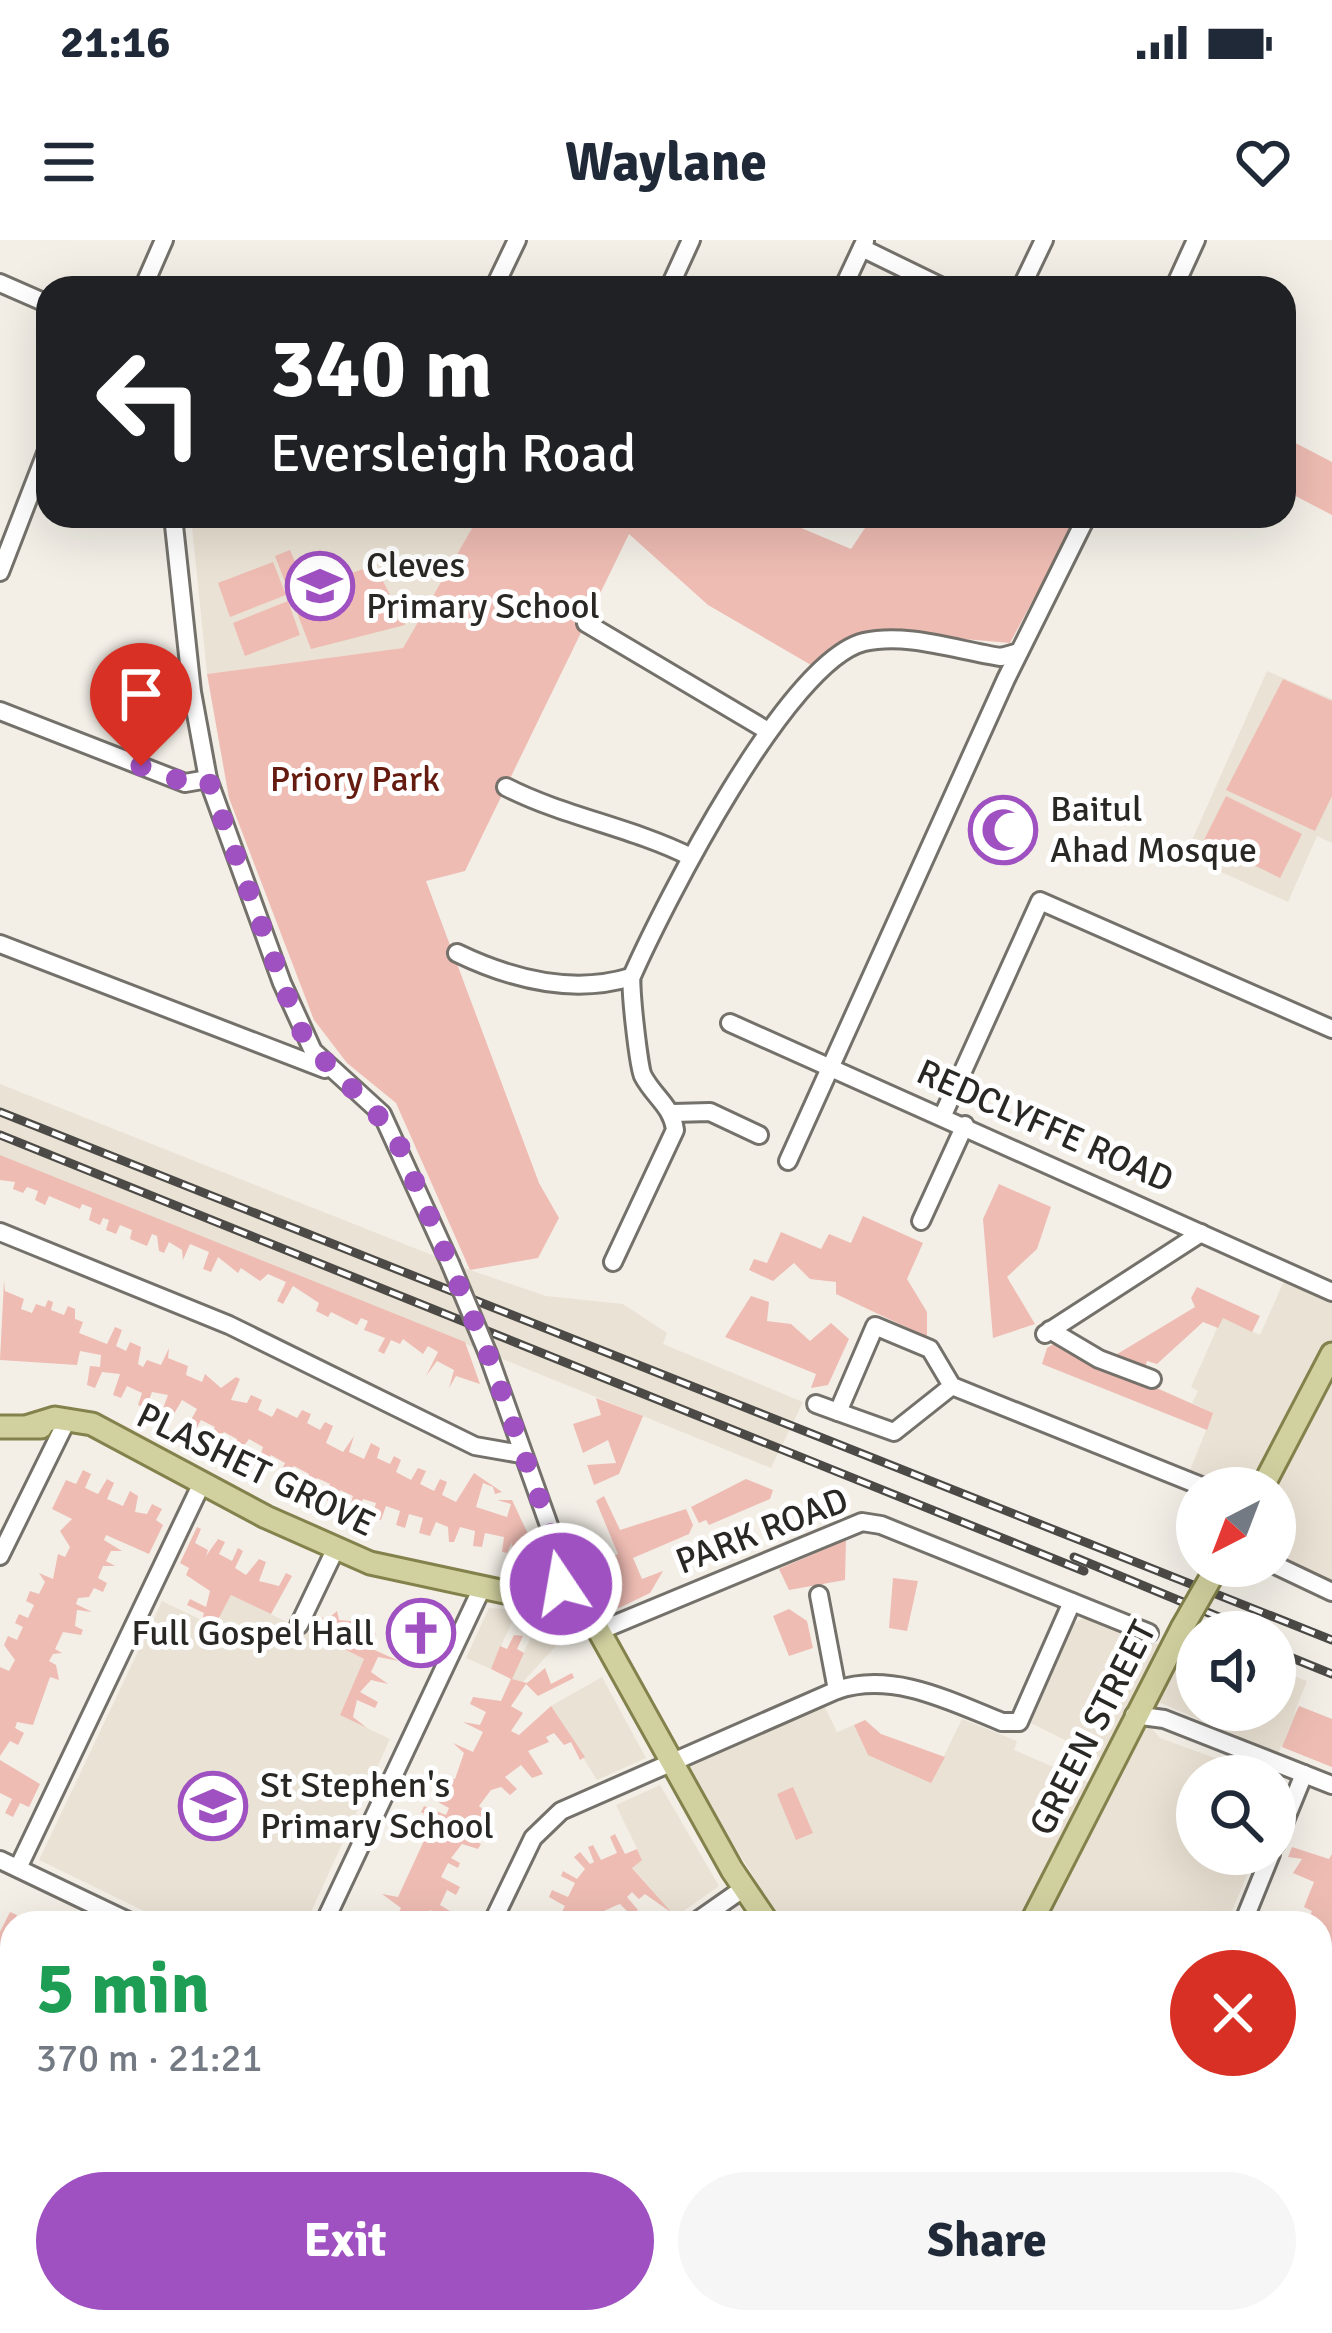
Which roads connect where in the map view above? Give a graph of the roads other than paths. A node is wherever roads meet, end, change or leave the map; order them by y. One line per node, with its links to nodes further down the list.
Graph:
1 (164, 240): 7 (street)
2 (517, 240): 8 (street)
3 (691, 240): 9 (street)
4 (1044, 240): 12 (street)
5 (1196, 240): 13 (street)
6 (863, 244): 10 (street); 11 (street)
7 (148, 276)
8 (500, 276)
9 (674, 276)
10 (848, 276)
11 (922, 276)
12 (1027, 276)
13 (1180, 276)
14 (0, 283): 15 (street)
15 (36, 299)
16 (36, 479): 19 (street)
17 (174, 528): 24 (street)
18 (1081, 528): 21 (street)
19 (0, 572)
20 (586, 623): 23 (street)
21 (1019, 652): 23 (street); 32 (street)
22 (0, 711): 24 (street)
23 (768, 731): 26 (street)
24 (208, 779): 33 (street)
25 (506, 787): 26 (street)
26 (691, 857): 29 (street)
27 (0, 944): 33 (street)
28 (457, 953): 29 (street)
29 (632, 977): 34 (street)
30 (730, 1023): 32 (street, REDCLYFFE ROAD)
31 (1332, 1029): 35 (street)
32 (830, 1067): 35 (street, REDCLYFFE ROAD); 38 (street)
33 (337, 1074): 51 (street, bridge)
34 (673, 1114): 37 (street); 42 (street)
35 (943, 1115): 36 (street, REDCLYFFE ROAD)
36 (965, 1125): 39 (street); 41 (street, REDCLYFFE ROAD)
37 (759, 1136)
38 (788, 1161)
39 (921, 1221)
40 (0, 1232): 51 (street)
41 (1201, 1233): 43 (street, REDCLYFFE ROAD); 45 (street)
42 (613, 1262)
43 (1332, 1292)
44 (1332, 1354): 52 (main road)
45 (1152, 1379)
46 (952, 1386): 48 (street); 48 (street); 53 (street)
47 (816, 1403): 48 (street)
48 (838, 1412)
49 (65, 1424): 50 (main road, PLASHET GROVE); 54 (main road, PLASHET GROVE); 56 (street)
50 (0, 1427)
51 (521, 1454): 62 (street)
52 (1273, 1467)
53 (1176, 1476)
54 (202, 1484): 55 (main road, PLASHET GROVE); 74 (street)
55 (335, 1550): 59 (main road, PLASHET GROVE); 64 (street)
56 (0, 1556)
57 (1296, 1575): 60 (street)
58 (1205, 1587): 68 (main road, GREEN STREET, bridge)
59 (481, 1589): 62 (main road, PLASHET GROVE); 78 (street)
60 (1332, 1592)
61 (820, 1594): 67 (street)
62 (558, 1602): 65 (main road, PLASHET GROVE)
63 (1072, 1602): 65 (street, PARK ROAD); 66 (street, PARK ROAD); 67 (street)
64 (299, 1625)
65 (599, 1631): 69 (main road, PLASHET GROVE)
66 (1150, 1633)
67 (837, 1690): 69 (street)
68 (1134, 1715): 70 (street); 82 (main road, GREEN STREET)
69 (670, 1763): 76 (main road, PLASHET GROVE); 79 (street)
70 (1304, 1774): 71 (street); 72 (street)
71 (1332, 1785)
72 (1296, 1794)
73 (0, 1860): 74 (street)
74 (18, 1868): 77 (street)
75 (1262, 1875): 83 (street)
76 (744, 1888): 80 (street); 81 (main road, PLASHET GROVE)
77 (107, 1911)
78 (330, 1911)
79 (498, 1911)
80 (711, 1911)
81 (760, 1911)
82 (1037, 1911)
83 (1248, 1911)

